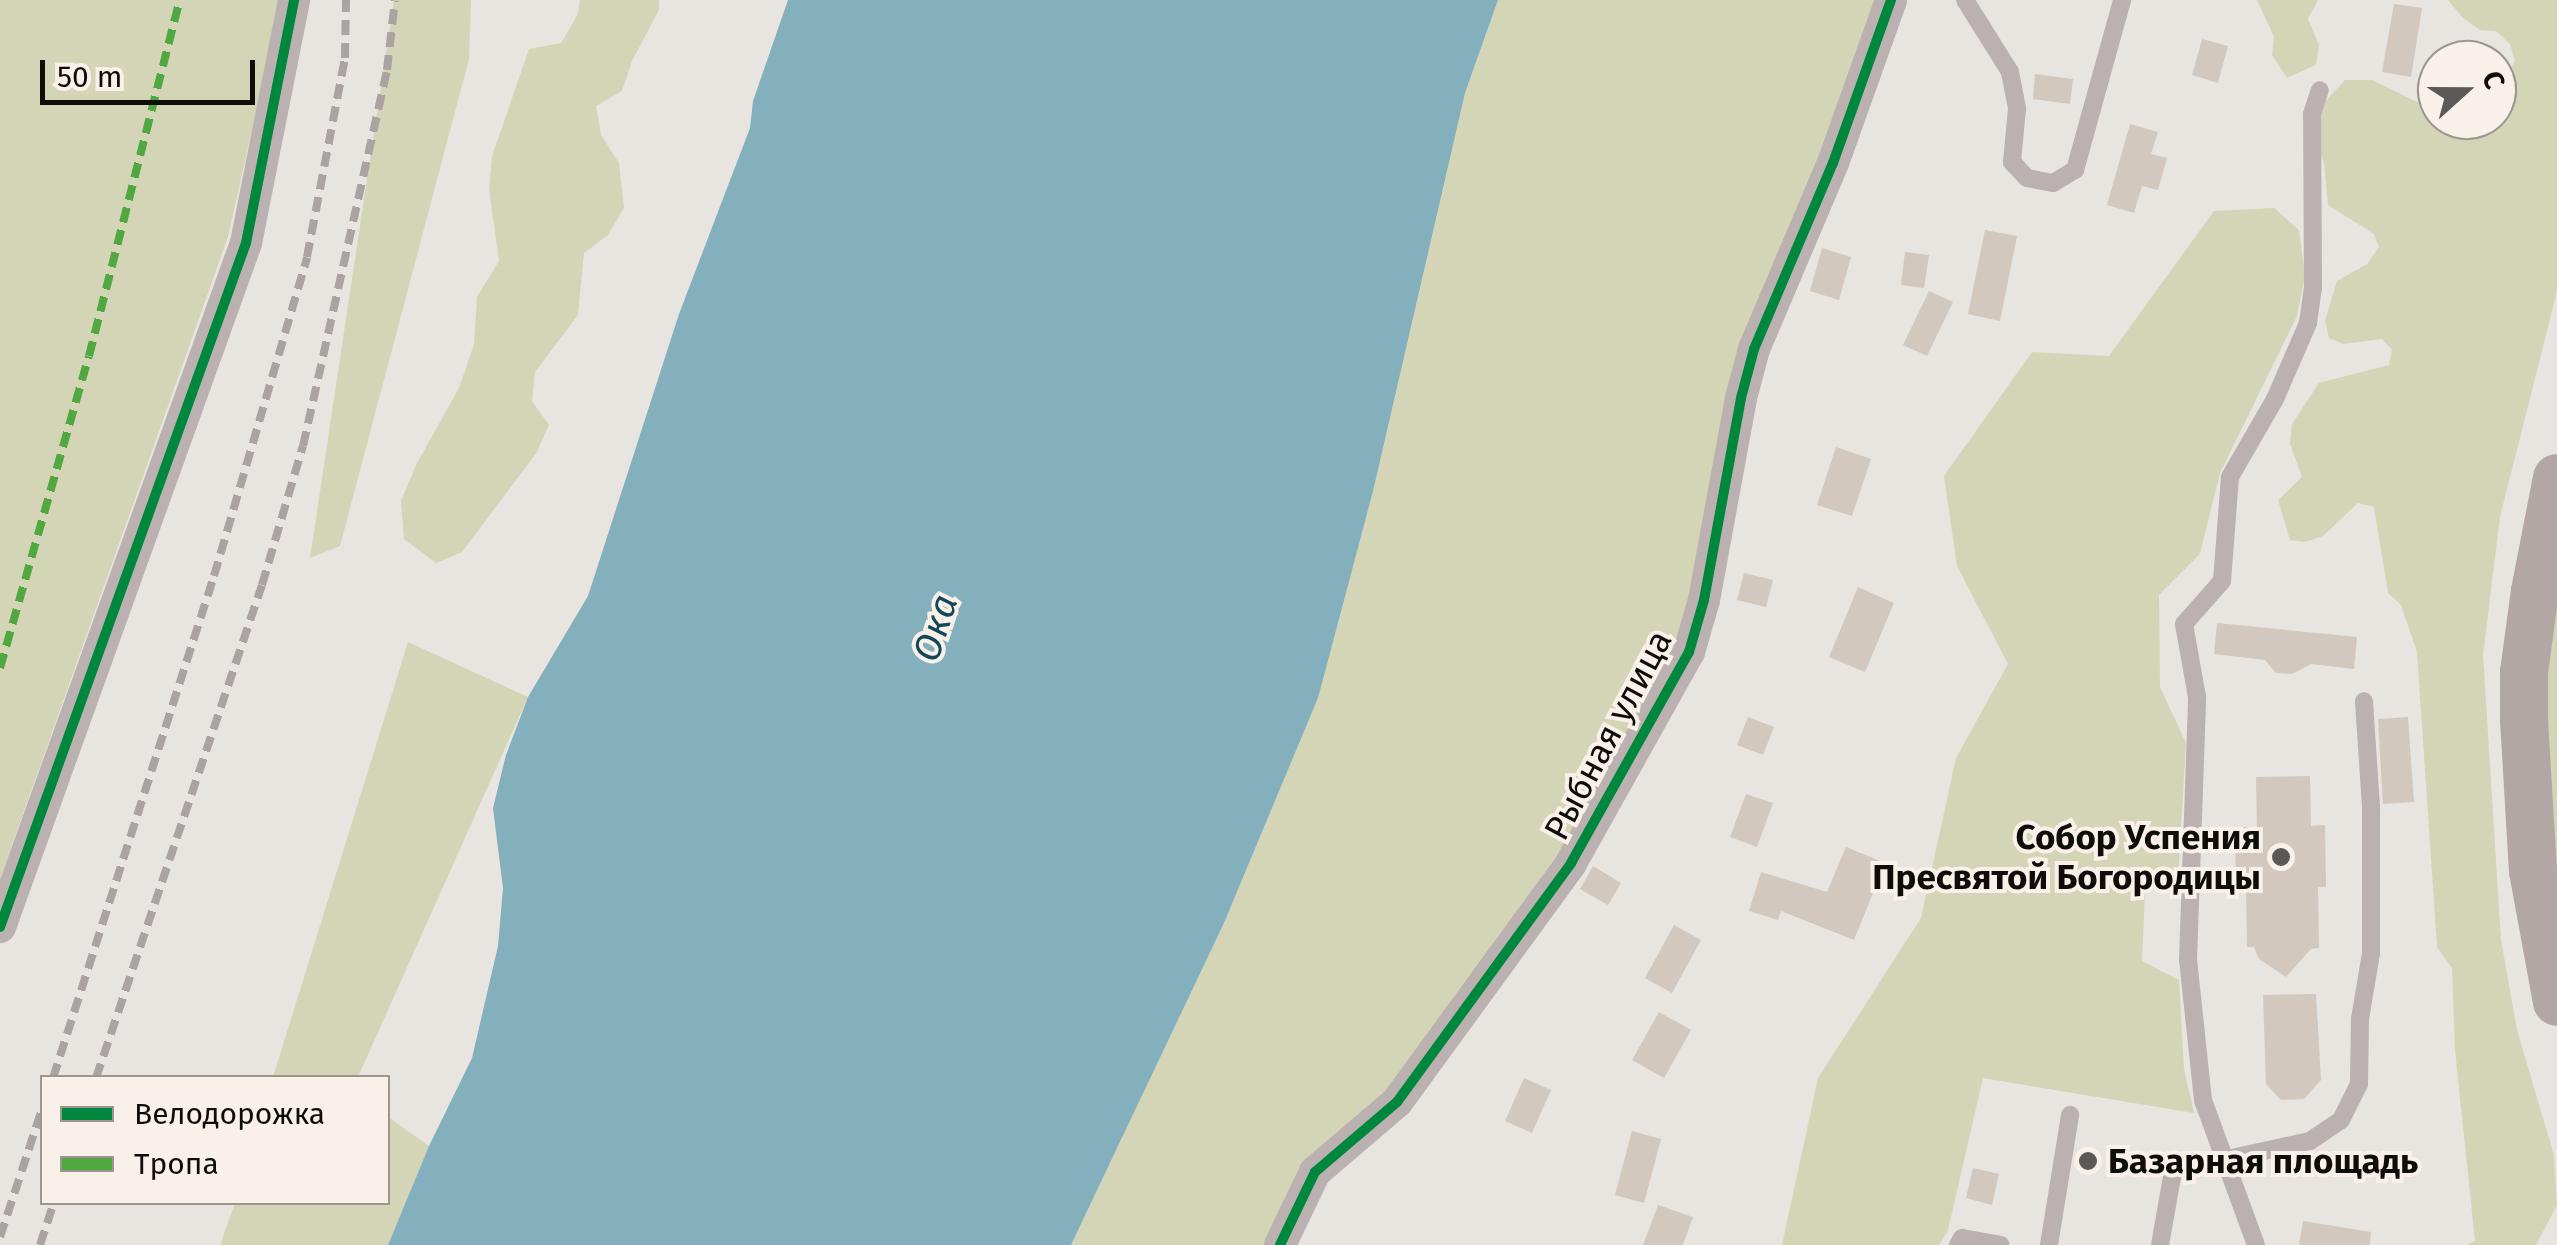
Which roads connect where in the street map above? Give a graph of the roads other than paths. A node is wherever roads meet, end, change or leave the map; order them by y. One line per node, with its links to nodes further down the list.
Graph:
1 (294, 0): 8 (street)
2 (1891, 0): 12 (street, Рыбная улица)
3 (1965, 0): 4 (lane)
4 (2122, 0)
5 (2320, 90): 11 (lane)
6 (2557, 478): 9 (main road)
7 (2364, 701): 11 (lane)
8 (0, 927)
9 (2557, 1002)
10 (2070, 1115): 15 (lane)
11 (2225, 1159): 16 (lane); 17 (lane)
12 (1280, 1245)
13 (1958, 1245): 14 (lane)
14 (2000, 1245)
15 (2049, 1245)
16 (2160, 1245)
17 (2256, 1245)

